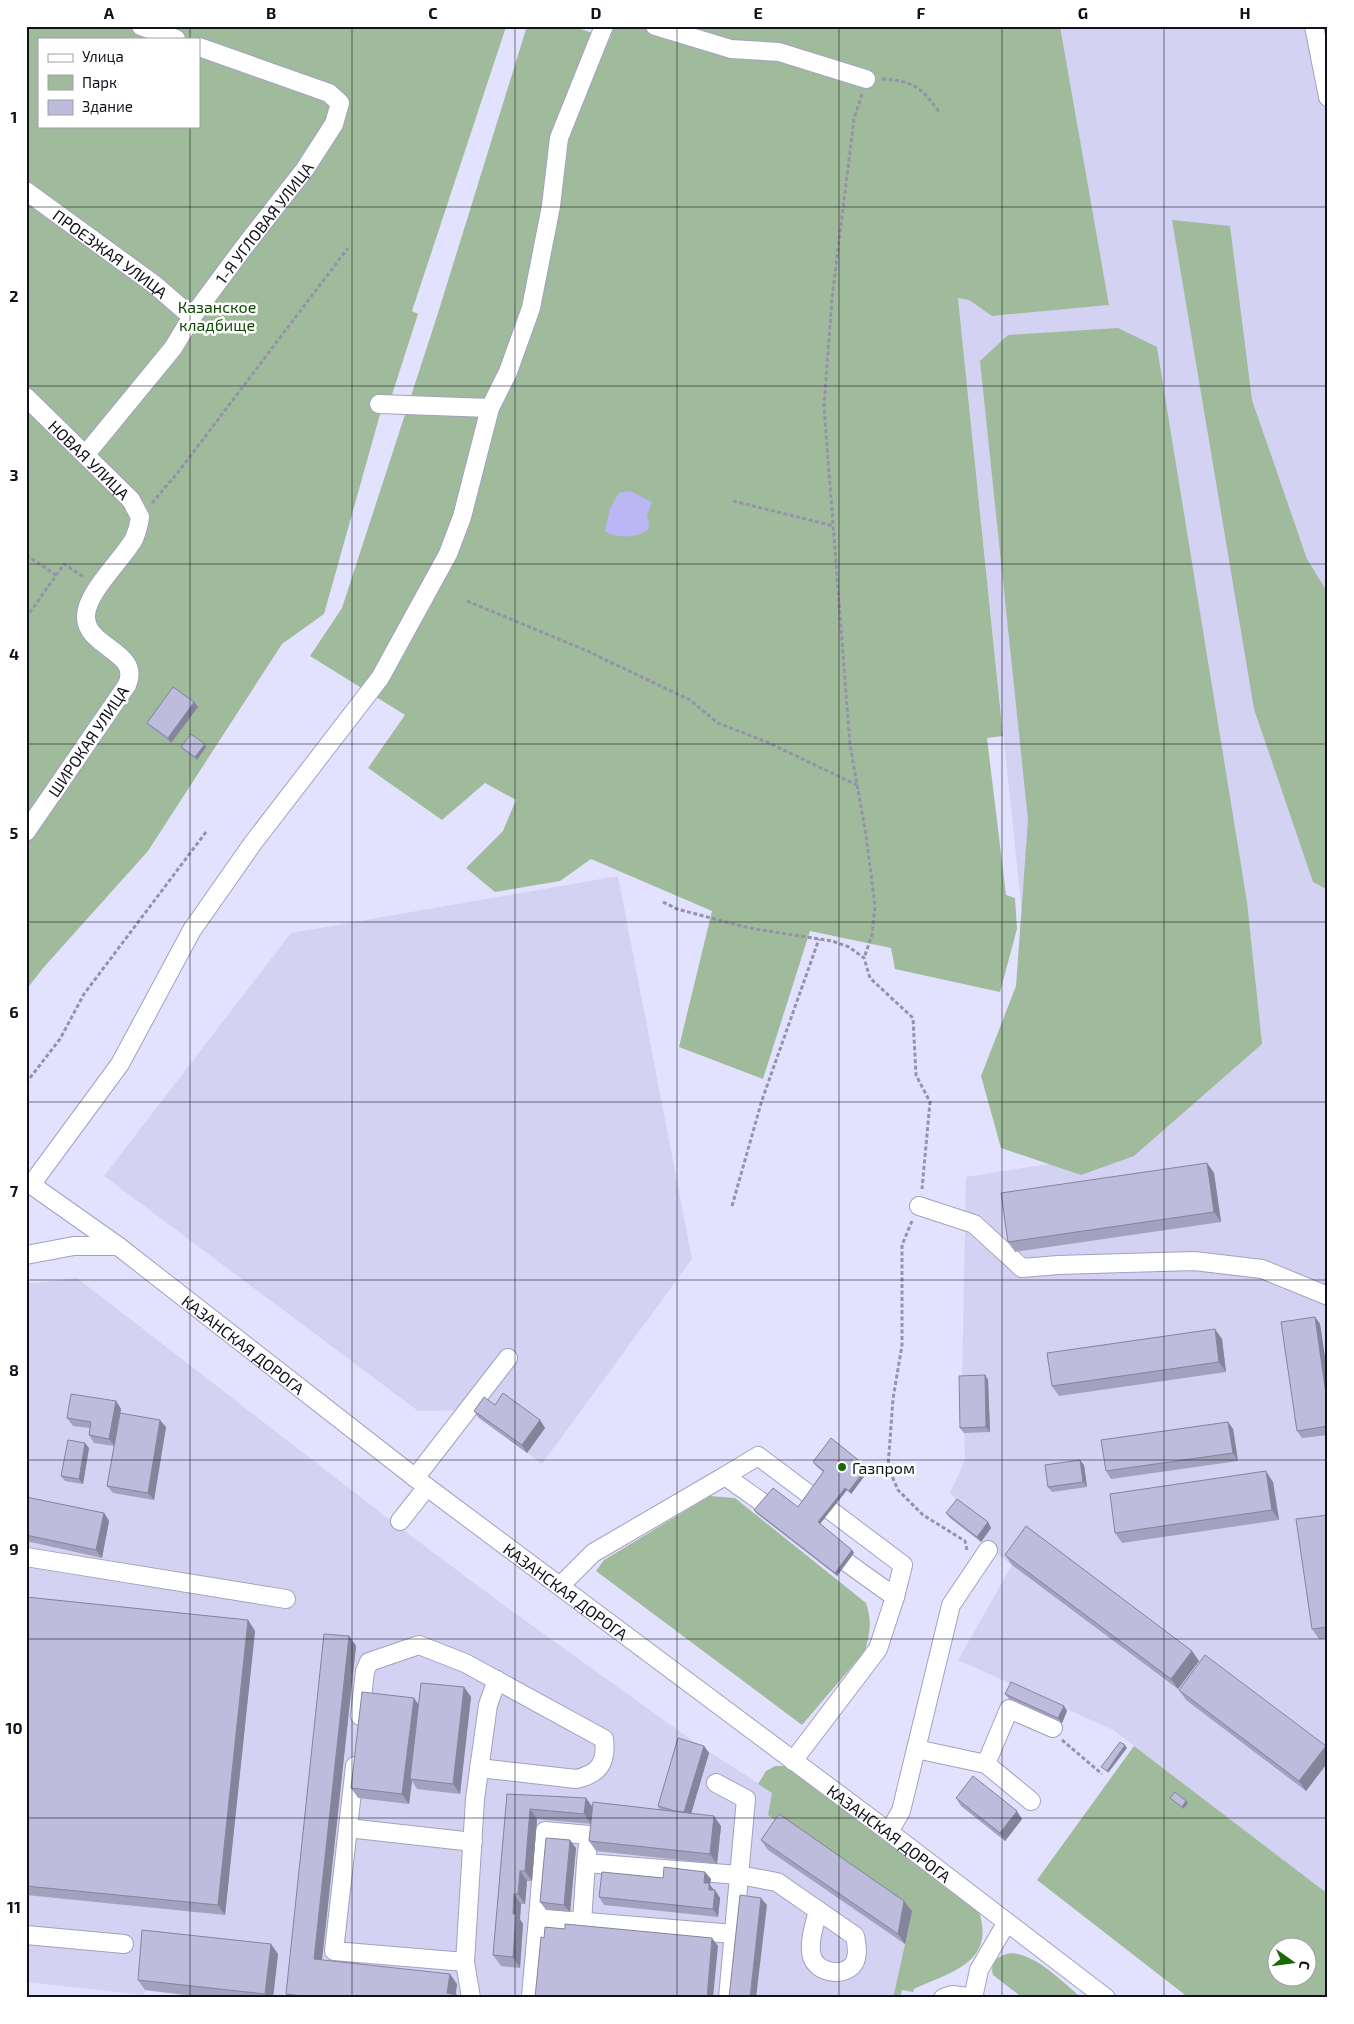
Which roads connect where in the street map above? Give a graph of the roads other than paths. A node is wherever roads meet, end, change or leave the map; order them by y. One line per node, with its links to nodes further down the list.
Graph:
1 (141, 26): 5 (street)
2 (604, 26): 13 (street)
3 (655, 26): 7 (street)
4 (1314, 26): 8 (street)
5 (173, 38)
6 (200, 47): 10 (street, 1-Я УГЛОВАЯ УЛИЦА)
7 (866, 79)
8 (1328, 97)
9 (26, 192): 10 (street, ПРОЕЗЖАЯ УЛИЦА)
10 (192, 317): 14 (street, 1-Я УГЛОВАЯ УЛИЦА)
11 (26, 397): 14 (street, НОВАЯ УЛИЦА)
12 (379, 404): 13 (street)
13 (490, 408): 17 (street)
14 (86, 454): 15 (street, НОВАЯ УЛИЦА)
15 (139, 522): 16 (street, ШИРОКАЯ УЛИЦА)
16 (26, 832)
17 (29, 1183): 19 (street, КАЗАНСКАЯ ДОРОГА)
18 (919, 1206): 21 (street)
19 (118, 1246): 20 (street); 24 (street, КАЗАНСКАЯ ДОРОГА)
20 (26, 1255)
21 (1328, 1296)
22 (508, 1358): 24 (street)
23 (725, 1476): 26 (street); 30 (street); 31 (street)
24 (421, 1482): 25 (street); 30 (street, КАЗАНСКАЯ ДОРОГА)
25 (400, 1521)
26 (790, 1522)
27 (814, 1539): 31 (street)
28 (988, 1550): 36 (street)
29 (26, 1558): 32 (street)
30 (560, 1586): 38 (street, КАЗАНСКАЯ ДОРОГА)
31 (895, 1597): 38 (street)
32 (286, 1599)
33 (496, 1680): 35 (street); 40 (street); 40 (street)
34 (1053, 1728): 39 (street)
35 (359, 1730)
36 (916, 1749): 39 (street); 44 (street)
37 (357, 1750): 43 (street)
38 (794, 1761): 44 (street, КАЗАНСКАЯ ДОРОГА)
39 (986, 1764): 42 (street)
40 (479, 1768): 45 (street)
41 (716, 1783): 47 (street)
42 (1030, 1801)
43 (348, 1828): 45 (street); 55 (street)
44 (890, 1832): 51 (street, КАЗАНСКАЯ ДОРОГА)
45 (473, 1842): 55 (street)
46 (586, 1863): 47 (street); 49 (street); 50 (street)
47 (739, 1875): 48 (street); 52 (street)
48 (818, 1910)
49 (538, 1918): 50 (street); 56 (street)
50 (582, 1922): 52 (street)
51 (1007, 1922): 60 (street); 61 (street, КАЗАНСКАЯ ДОРОГА)
52 (734, 1934): 58 (street)
53 (26, 1935): 54 (street)
54 (124, 1944)
55 (465, 1962): 57 (street)
56 (531, 1996)
57 (471, 1998)
58 (728, 1998)
59 (943, 1998): 60 (street)
60 (974, 1998)
61 (1106, 1998)

